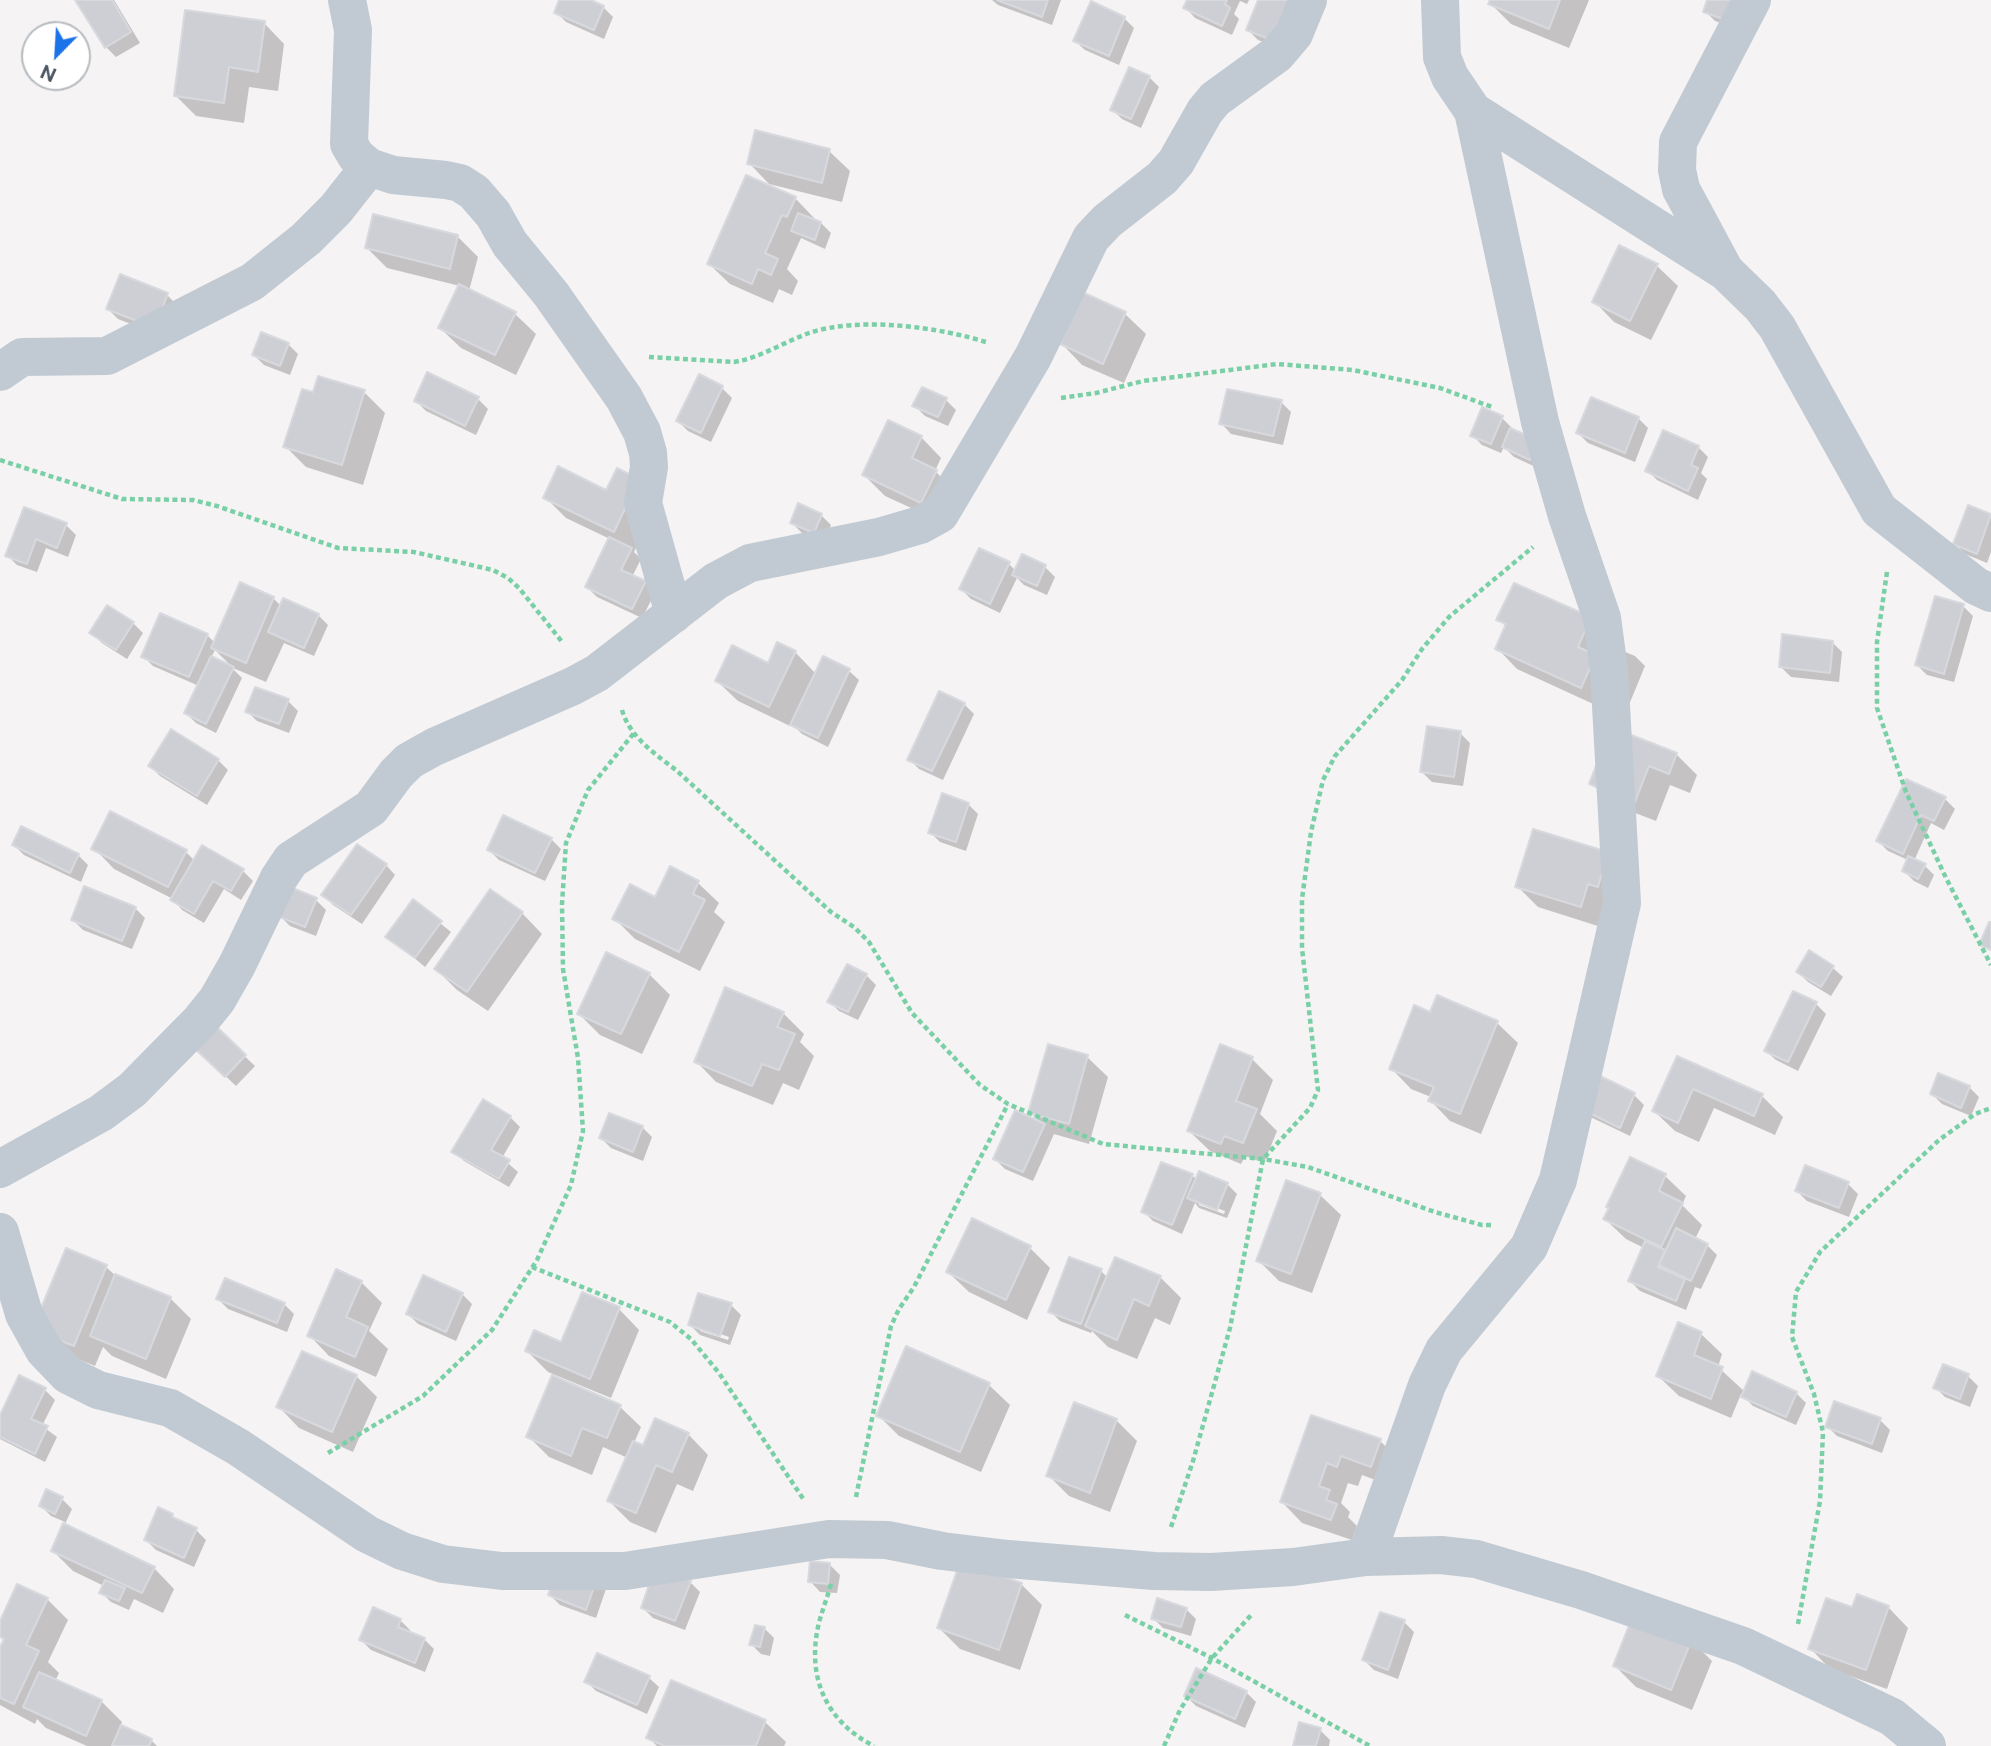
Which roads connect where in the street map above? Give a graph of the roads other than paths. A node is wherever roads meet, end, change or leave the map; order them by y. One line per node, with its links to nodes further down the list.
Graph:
1 (347, 0): 6 (street)
2 (1308, 0): 10 (street)
3 (1440, 0): 5 (street)
4 (1752, 0): 7 (street)
5 (1473, 111): 7 (street); 13 (street)
6 (369, 167): 8 (street); 10 (street)
7 (1726, 272): 9 (street)
8 (0, 372)
9 (1991, 593)
10 (674, 614): 11 (street)
11 (0, 1169)
12 (0, 1232): 13 (street)
13 (1366, 1557): 14 (street)
14 (1927, 1746)

